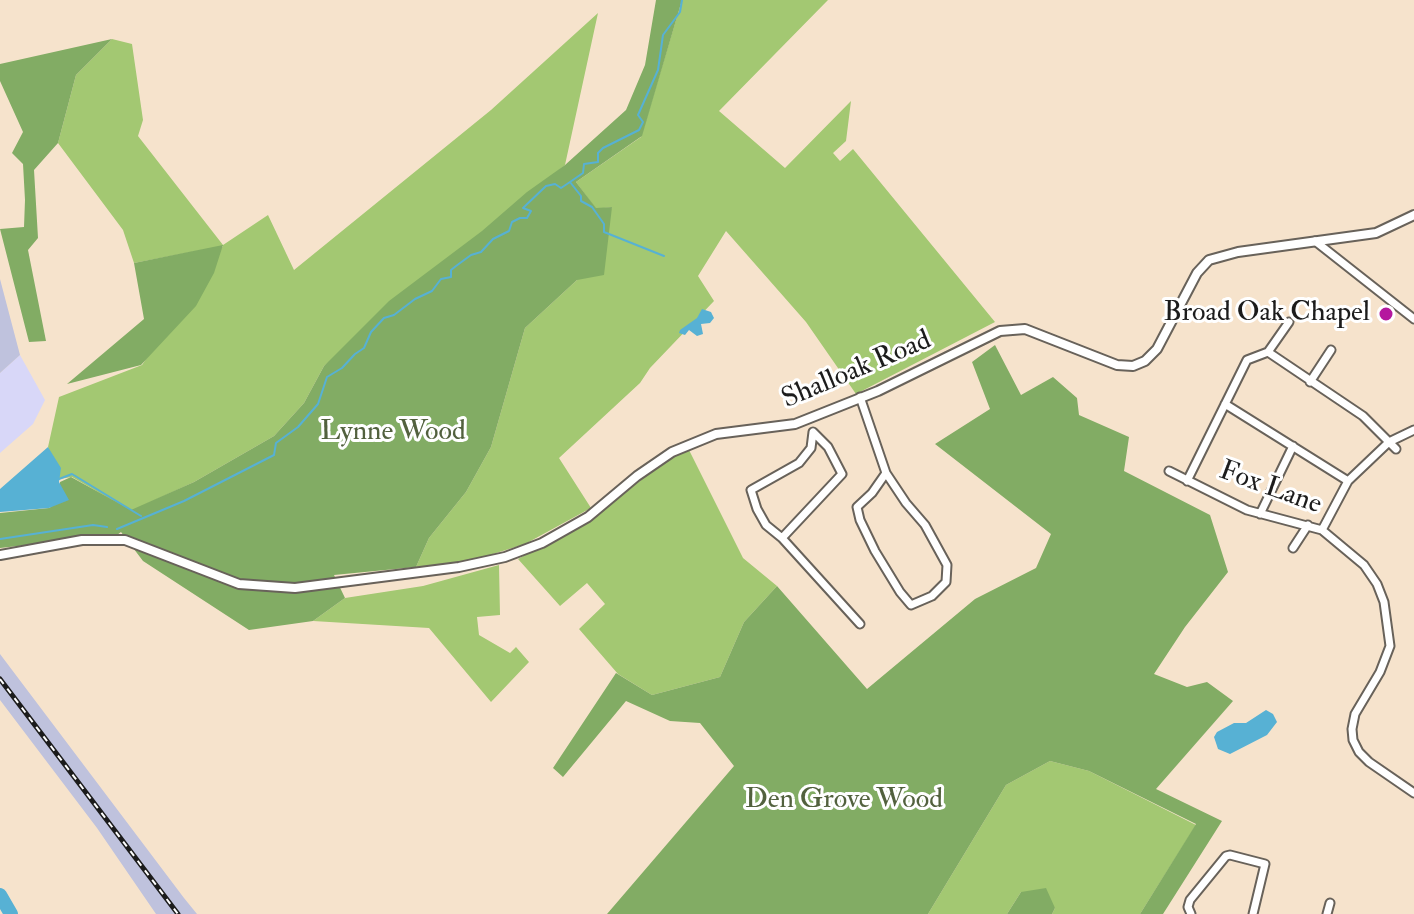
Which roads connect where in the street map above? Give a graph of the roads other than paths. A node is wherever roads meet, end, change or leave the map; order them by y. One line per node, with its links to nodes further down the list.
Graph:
1 (1414, 215): 2 (street, Shalloak Road)
2 (1315, 241): 3 (street); 8 (street, Shalloak Road)
3 (1414, 319)
4 (1289, 322): 6 (street)
5 (1331, 350): 7 (street)
6 (1268, 352): 7 (street); 9 (street)
7 (1310, 382): 13 (street)
8 (860, 397): 10 (street, Shalloak Road); 17 (street)
9 (1225, 404): 14 (street); 18 (street)
10 (813, 416): 12 (street); 25 (street, Shalloak Road)
11 (1414, 430): 13 (street)
12 (813, 432): 23 (street); 23 (street)
13 (1389, 442): 15 (street); 19 (street)
14 (1293, 446): 19 (street); 20 (street)
15 (1396, 449)
16 (1169, 471): 18 (street, Fox Lane)
17 (886, 473): 17 (street)
18 (1187, 481): 20 (street, Fox Lane)
19 (1348, 481): 22 (street)
20 (1260, 514): 21 (street, Fox Lane)
21 (1308, 525): 22 (street, Fox Lane); 24 (street)
22 (1322, 530): 27 (street, Fox Lane)
23 (782, 538): 26 (street)
24 (1293, 548)
25 (0, 555)
26 (860, 624)
27 (1387, 658): 28 (street); 29 (street)
28 (1396, 661)
29 (1361, 701): 30 (street); 32 (street)
30 (1371, 702)
31 (1344, 712): 32 (street)
32 (1355, 714): 33 (street)
33 (1414, 793)
34 (1330, 903): 37 (street)
35 (1191, 914): 36 (street)
36 (1253, 914)
37 (1327, 914)

